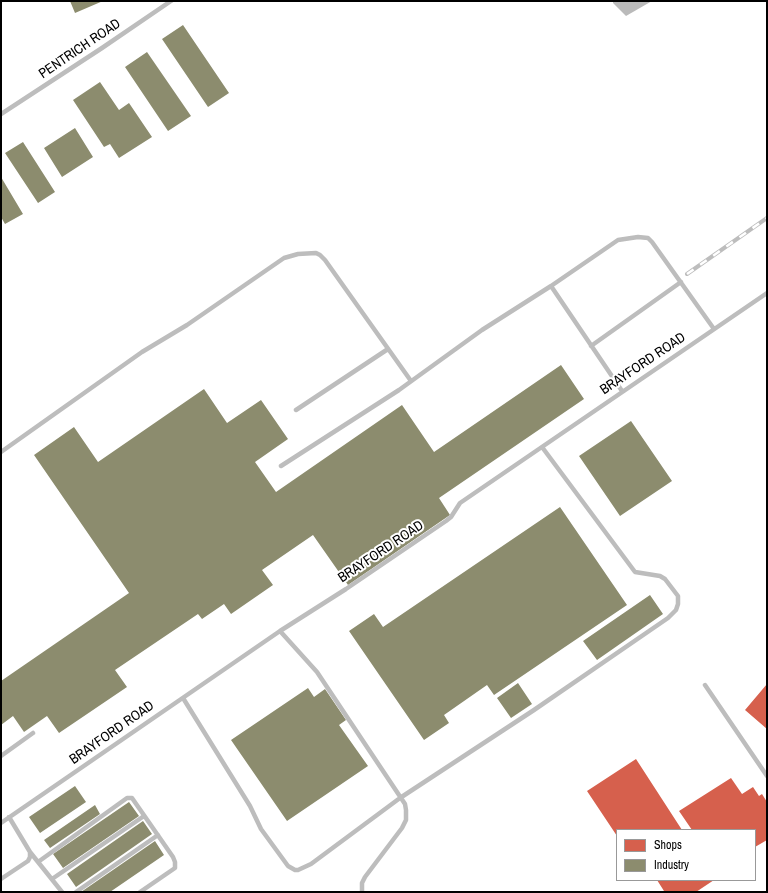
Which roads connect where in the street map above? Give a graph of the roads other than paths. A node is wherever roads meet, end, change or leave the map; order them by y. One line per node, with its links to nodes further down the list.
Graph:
1 (171, 1): 2 (lane, PENTRICH ROAD)
2 (1, 114)
3 (680, 282): 4 (lane); 6 (lane); 7 (lane)
4 (551, 286): 7 (lane); 9 (lane)
5 (767, 293): 6 (lane, BRAYFORD ROAD)
6 (714, 329): 10 (lane, BRAYFORD ROAD)
7 (591, 346): 10 (lane)
8 (388, 349): 9 (lane); 11 (lane); 13 (lane)
9 (411, 381): 14 (lane)
10 (622, 391): 12 (lane, BRAYFORD ROAD)
11 (296, 410)
12 (542, 447): 15 (lane, BRAYFORD ROAD); 21 (lane)
13 (1, 452)
14 (281, 466)
15 (280, 631): 17 (lane, BRAYFORD ROAD); 21 (lane)
16 (705, 686): 20 (lane)
17 (183, 698): 21 (lane); 23 (lane, BRAYFORD ROAD)
18 (33, 733): 19 (lane)
19 (1, 756)
20 (767, 776)
21 (400, 798): 33 (lane)
22 (144, 816): 25 (lane); 27 (lane); 28 (lane)
23 (9, 817): 24 (lane, BRAYFORD ROAD); 26 (lane)
24 (1, 823)
25 (158, 835): 31 (lane); 32 (lane)
26 (30, 852): 27 (lane); 29 (lane)
27 (38, 862): 28 (lane)
28 (52, 879): 30 (lane)
29 (1, 880)
30 (62, 892)
31 (76, 892)
32 (140, 892)
33 (362, 892)

